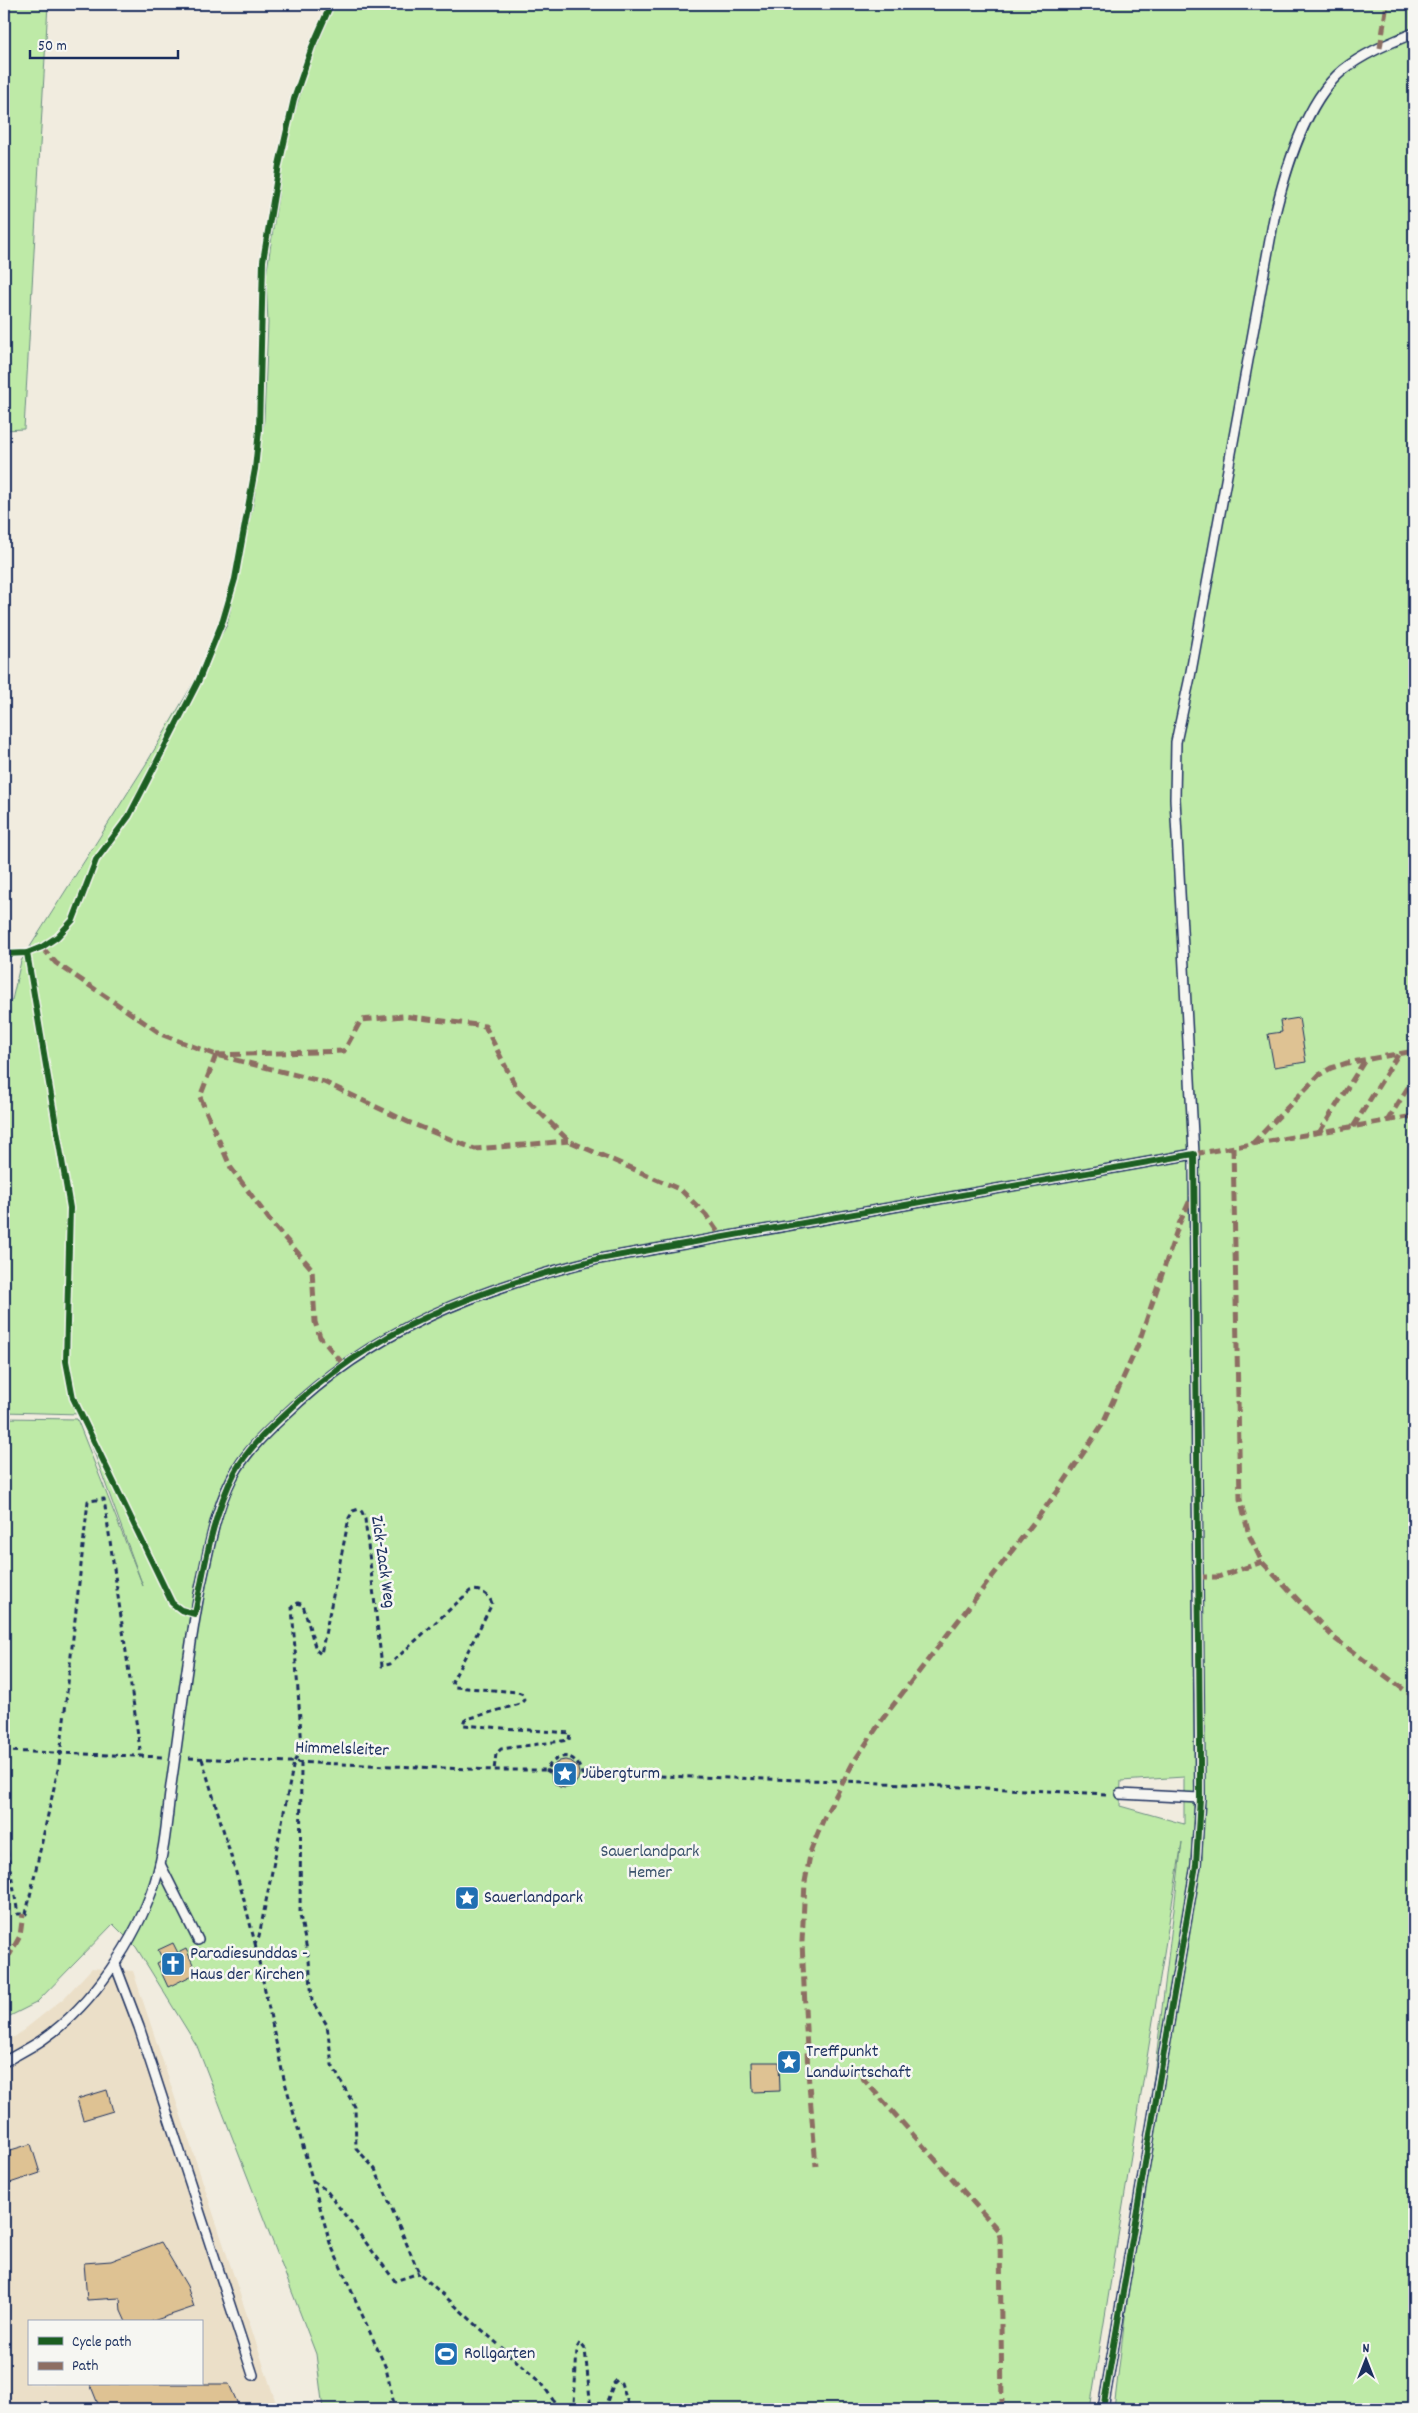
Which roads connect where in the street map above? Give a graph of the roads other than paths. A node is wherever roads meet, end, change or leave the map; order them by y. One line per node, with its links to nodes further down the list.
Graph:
1 (1414, 33): 2 (lane)
2 (1194, 1154): 4 (lane); 5 (lane)
3 (1120, 1794): 4 (lane)
4 (1200, 1798): 10 (lane)
5 (160, 1864): 6 (lane); 7 (lane)
6 (198, 1940)
7 (115, 1964): 8 (lane); 9 (lane)
8 (4, 2062)
9 (253, 2375)
10 (1103, 2409)

